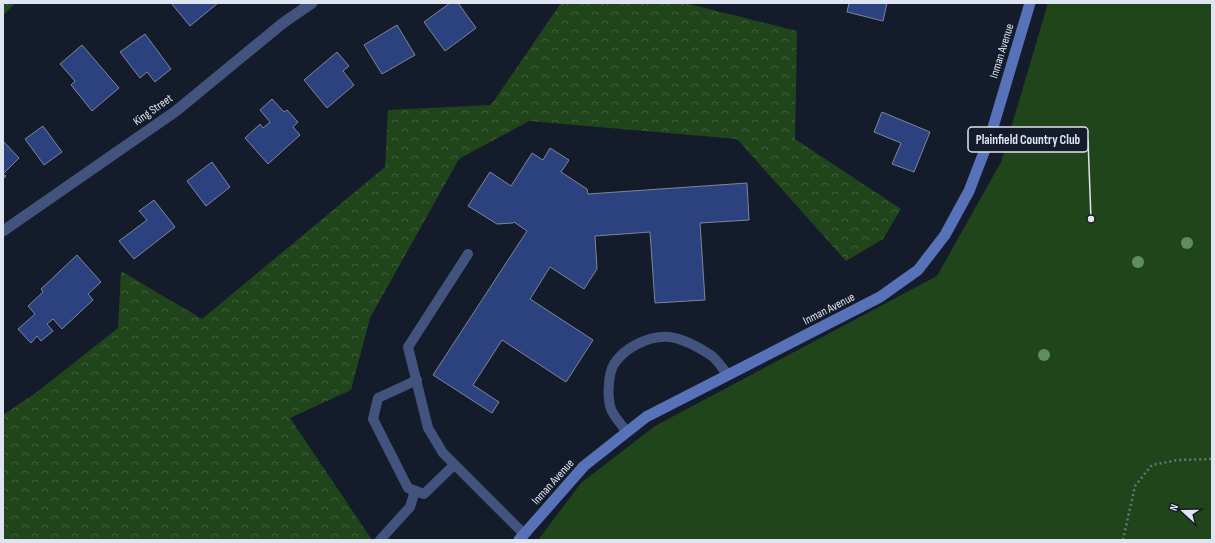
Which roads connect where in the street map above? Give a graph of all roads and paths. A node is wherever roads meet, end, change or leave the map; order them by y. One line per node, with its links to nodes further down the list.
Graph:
1 (312, 3): 3 (street, King Street)
2 (1030, 3): 5 (main road, Inman Avenue)
3 (3, 231)
4 (468, 254): 6 (lane)
5 (728, 375): 7 (main road, Inman Avenue); 7 (lane)
6 (416, 380): 9 (lane); 10 (lane)
7 (627, 432): 11 (main road, Inman Avenue)
8 (1212, 459): 13 (path)
9 (454, 465): 10 (lane); 11 (lane)
10 (415, 491): 12 (lane)
11 (521, 537)
12 (380, 540)
13 (1123, 540)

